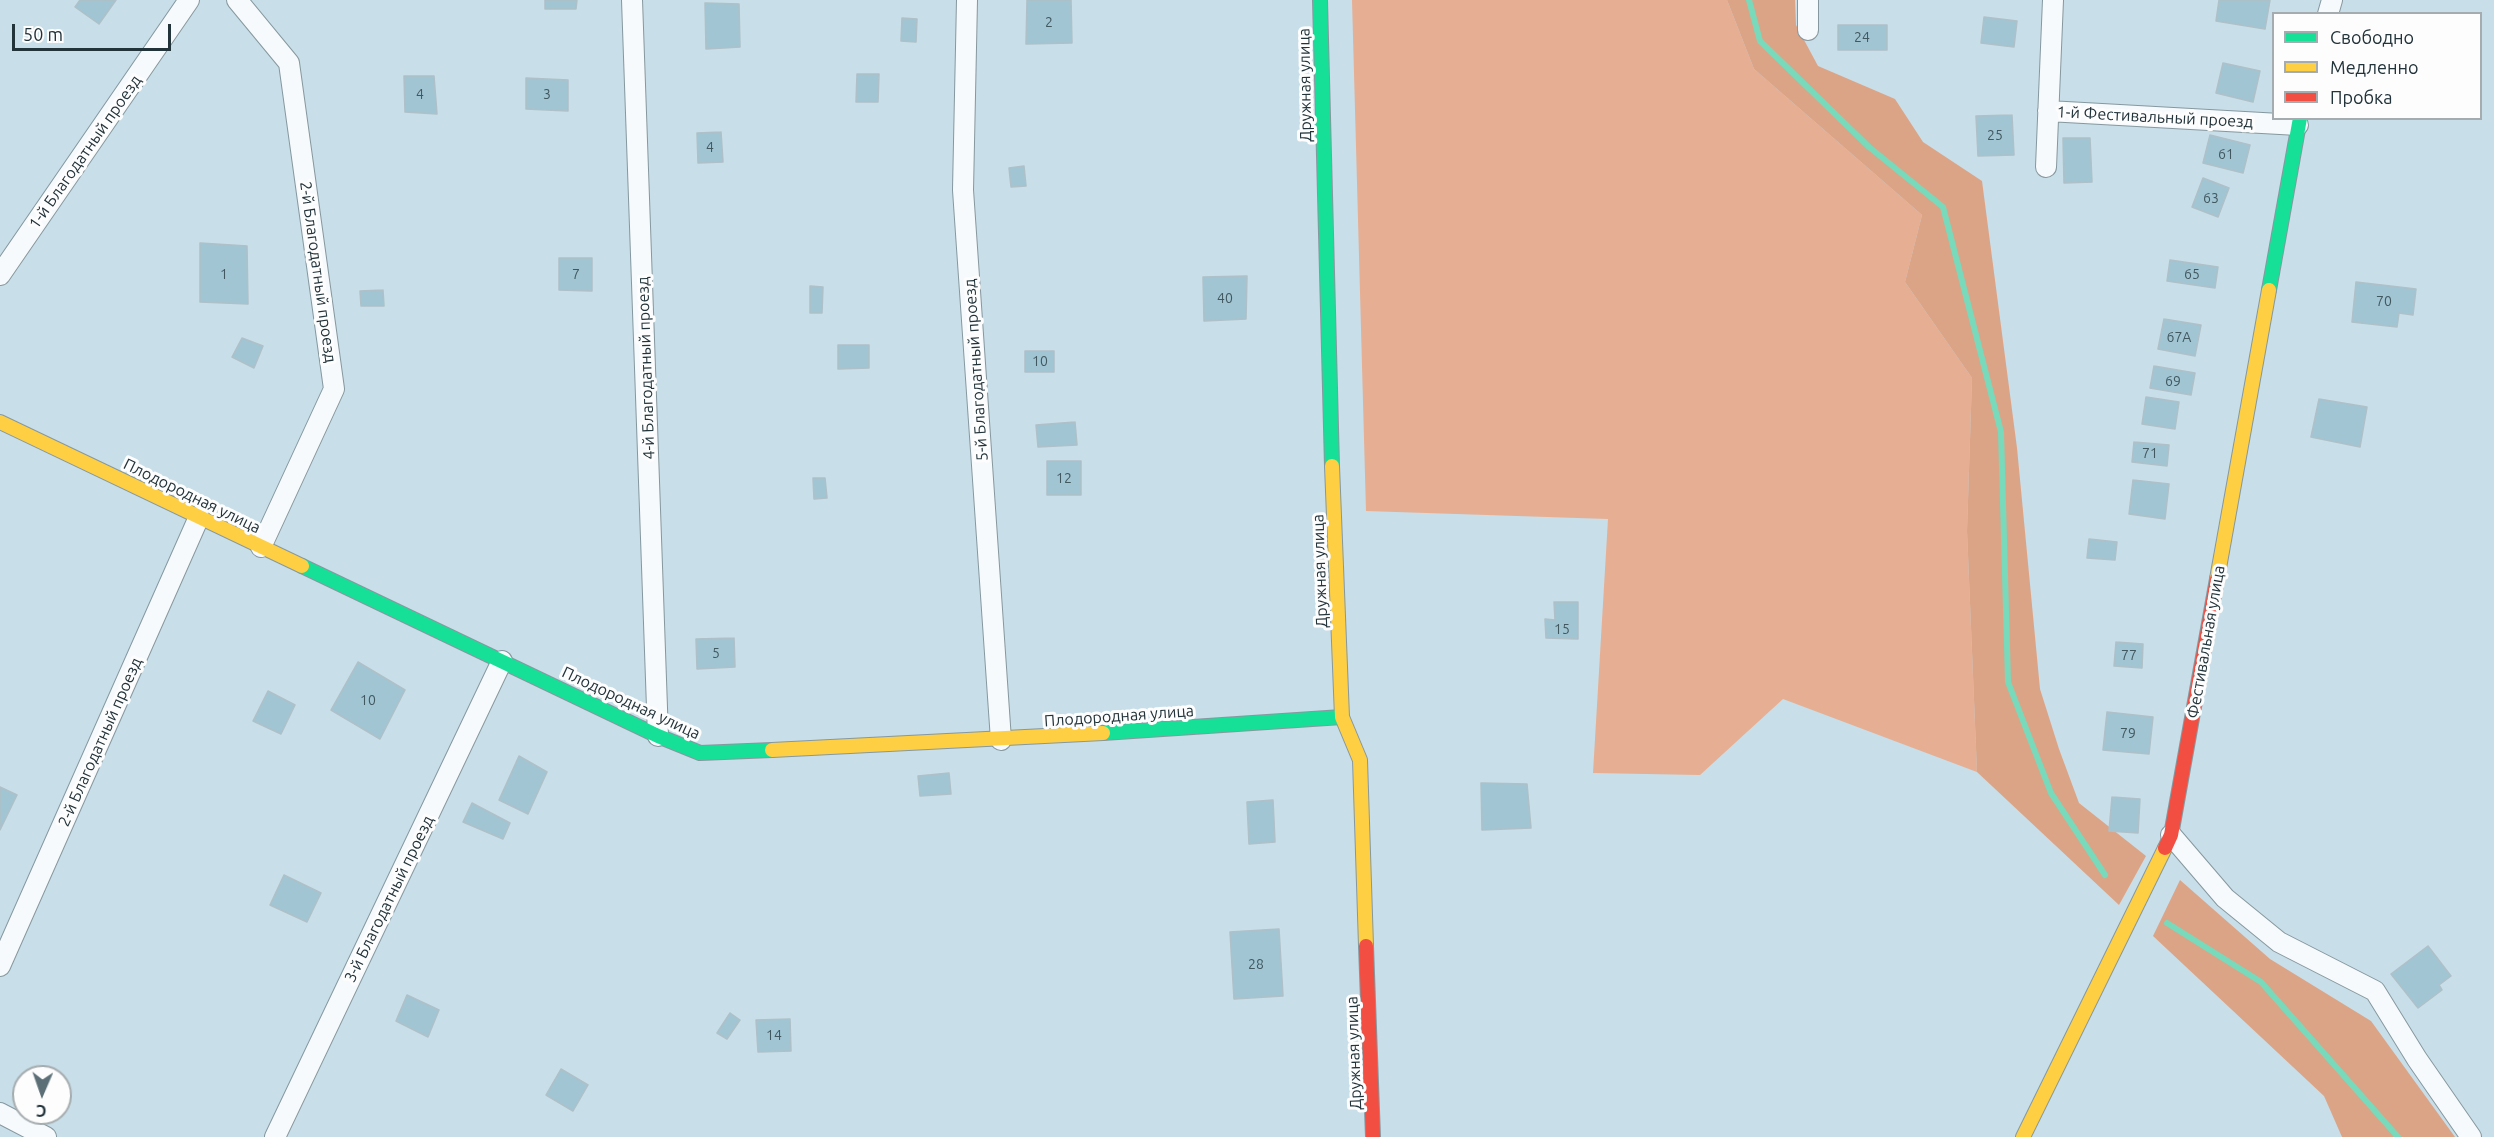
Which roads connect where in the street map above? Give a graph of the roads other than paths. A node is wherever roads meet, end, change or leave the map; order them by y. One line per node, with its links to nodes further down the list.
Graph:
1 (189, 0): 12 (street, 1-й Благодатный проезд)
2 (237, 0): 15 (street, 2-й Благодатный проезд)
3 (632, 0): 18 (street, 4-й Благодатный проезд)
4 (967, 0): 19 (street, 5-й Благодатный проезд)
5 (1320, 0): 17 (street, Дружная улица)
6 (1808, 0): 8 (street)
7 (2053, 0): 9 (street, 1-й Фестивальный проезд)
8 (1808, 30)
9 (2048, 111): 10 (street, 1-й Фестивальный проезд); 11 (street, 1-й Фестивальный проезд)
10 (2299, 122): 20 (street, Фестивальная улица)
11 (2046, 168)
12 (0, 275)
13 (0, 422): 14 (street, Плодородная улица)
14 (199, 517): 15 (street, Плодородная улица); 21 (street, 2-й Благодатный проезд)
15 (261, 548): 16 (street, Плодородная улица)
16 (502, 662): 18 (street, Плодородная улица); 24 (street, 3-й Благодатный проезд)
17 (1342, 717): 19 (street, Плодородная улица); 25 (street, Дружная улица)
18 (658, 736): 19 (street, Плодородная улица)
19 (1001, 740)
20 (2171, 835): 26 (street, Фестивальная улица); 27 (street)
21 (0, 966)
22 (0, 1113): 23 (street)
23 (46, 1137)
24 (275, 1137)
25 (1373, 1137)
26 (2023, 1137)
27 (2472, 1137)

